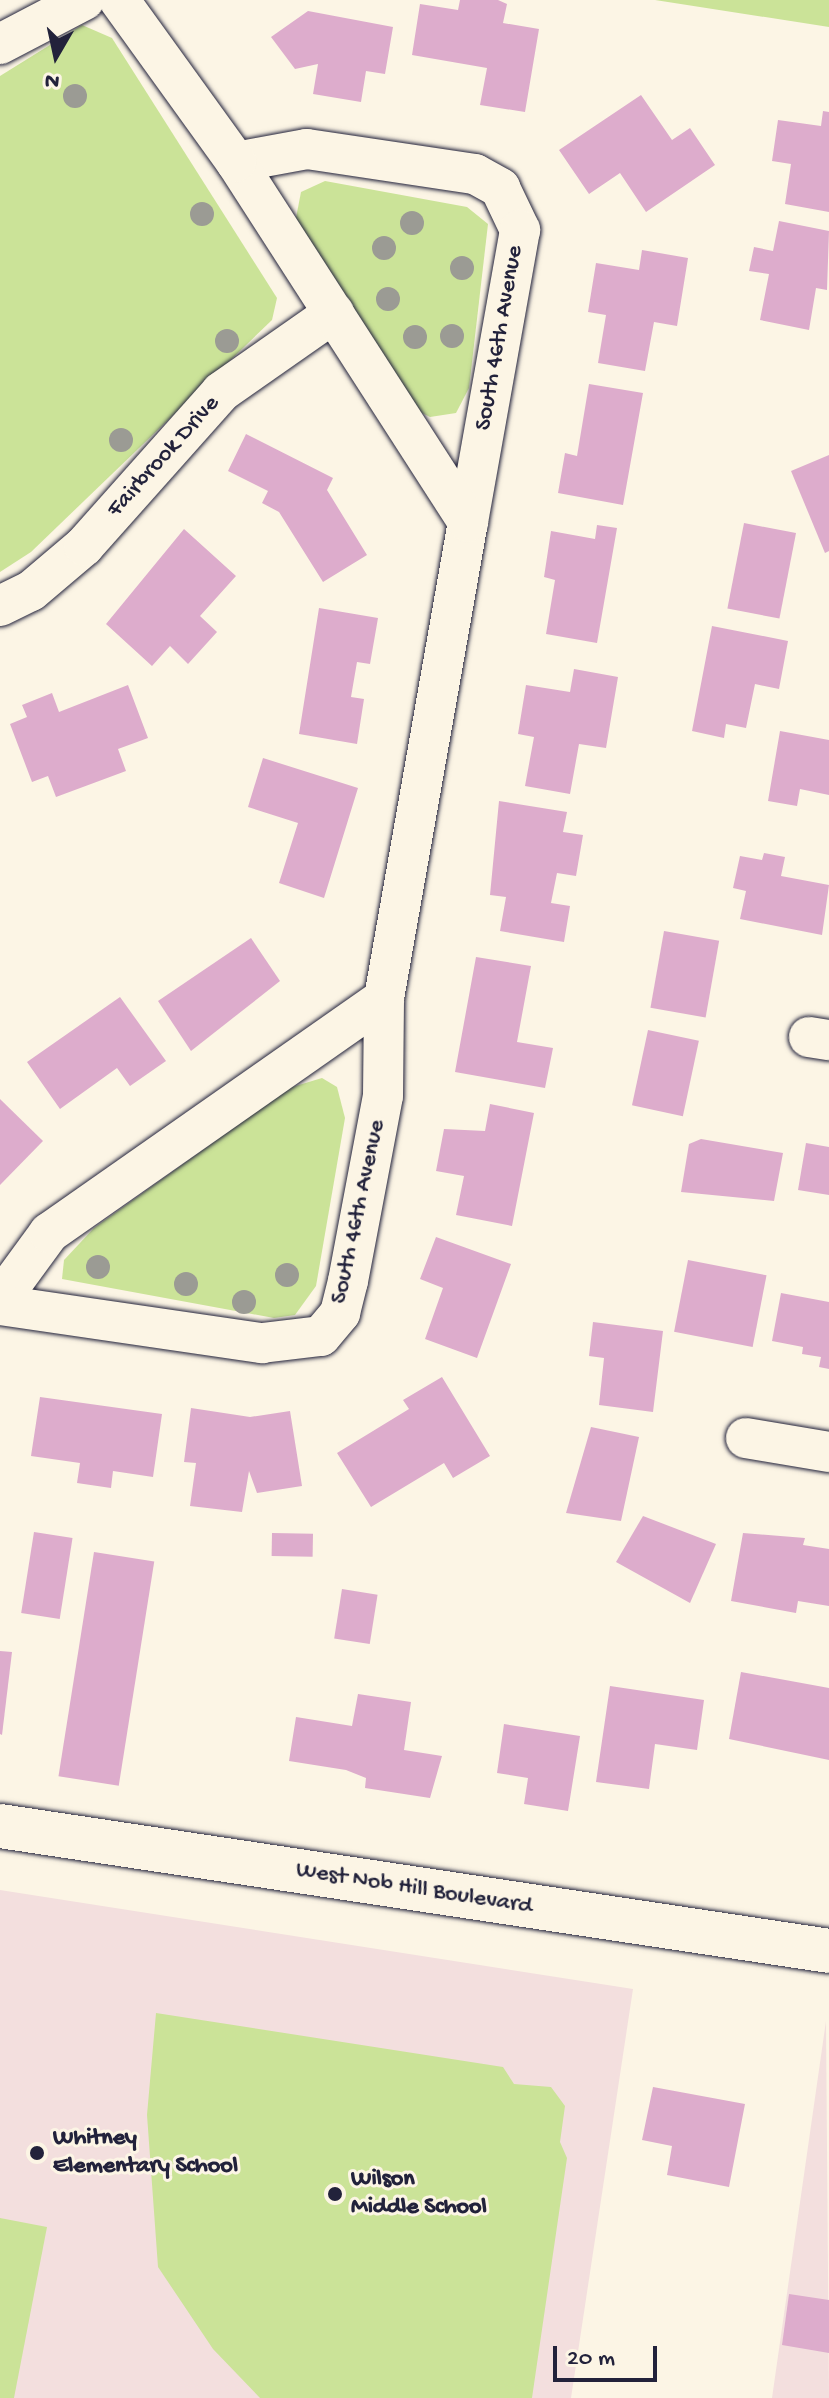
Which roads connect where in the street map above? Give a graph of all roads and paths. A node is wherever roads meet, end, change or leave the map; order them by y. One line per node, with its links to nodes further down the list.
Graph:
1 (84, 0): 3 (street)
2 (119, 0): 4 (street)
3 (0, 44)
4 (236, 162): 5 (street); 6 (street, South 46th Avenue)
5 (334, 313): 6 (street); 7 (street, Fairbrook Drive)
6 (468, 522): 8 (street, South 46th Avenue)
7 (0, 606)
8 (384, 998): 9 (street, South 46th Avenue); 9 (street, South 46th Avenue)
9 (0, 1302)
10 (746, 1438): 11 (street)
11 (829, 1452)
12 (0, 1826): 13 (main road, West Nob Hill Boulevard)
13 (829, 1951)

